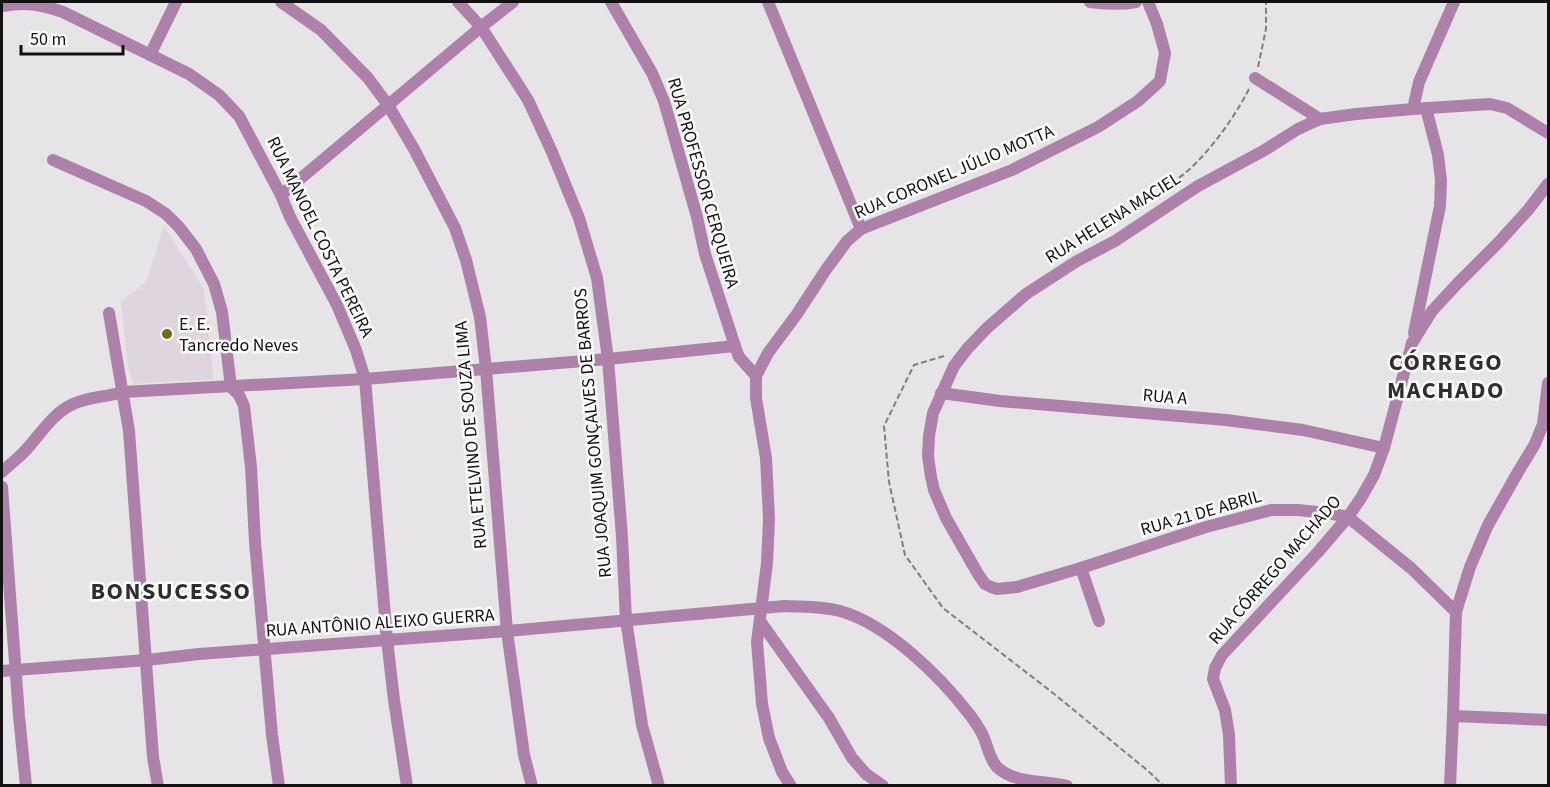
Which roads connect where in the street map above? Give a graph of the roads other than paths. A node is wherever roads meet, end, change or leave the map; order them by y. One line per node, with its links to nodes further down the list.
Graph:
1 (176, 2): 13 (street)
2 (281, 2): 15 (street, RUA ETELVINO DE SOUZA LIMA)
3 (458, 2): 12 (street, RUA JOAQUIM GONÇALVES DE BARROS)
4 (513, 2): 12 (street)
5 (611, 2): 25 (street, RUA PROFESSOR CERQUEIRA)
6 (768, 2): 22 (street)
7 (1090, 2): 8 (street)
8 (1136, 2)
9 (1148, 2): 22 (street, RUA CORONEL JÚLIO MOTTA)
10 (1454, 2): 16 (street)
11 (2, 6): 13 (street, RUA MANOEL COSTA PEREIRA)
12 (481, 27): 15 (street); 26 (street, RUA JOAQUIM GONÇALVES DE BARROS)
13 (150, 55): 21 (street, RUA MANOEL COSTA PEREIRA)
14 (1255, 78): 17 (street)
15 (387, 105): 21 (street); 27 (street, RUA ETELVINO DE SOUZA LIMA)
16 (1419, 108): 17 (street, RUA HELENA MACIEL); 18 (street, RUA HELENA MACIEL); 24 (street)
17 (1320, 119): 33 (street, RUA HELENA MACIEL)
18 (1548, 133)
19 (54, 160): 31 (street)
20 (1548, 184): 24 (street, RUA CÓRREGO MACHADO)
21 (281, 195): 29 (street, RUA MANOEL COSTA PEREIRA)
22 (861, 229): 28 (street, RUA CORONEL JÚLIO MOTTA)
23 (109, 313): 32 (street)
24 (1412, 343): 34 (street, RUA CÓRREGO MACHADO)
25 (735, 346): 26 (street); 28 (street, RUA PROFESSOR CERQUEIRA)
26 (608, 359): 27 (street); 42 (street, RUA JOAQUIM GONÇALVES DE BARROS)
27 (486, 369): 29 (street); 45 (street, RUA ETELVINO DE SOUZA LIMA)
28 (756, 376): 40 (street)
29 (366, 379): 31 (street); 46 (street, RUA MANOEL COSTA PEREIRA)
30 (1548, 383): 41 (street)
31 (231, 387): 32 (street); 47 (street)
32 (123, 392): 35 (street); 48 (street)
33 (941, 393): 34 (street, RUA A); 39 (street, RUA HELENA MACIEL)
34 (1384, 448): 37 (street, RUA CÓRREGO MACHADO)
35 (2, 472)
36 (2, 486): 49 (street)
37 (1348, 517): 38 (street, RUA 21 DE ABRIL); 41 (street, RUA 21 DE ABRIL); 62 (street, RUA CÓRREGO MACHADO)
38 (1081, 568): 39 (street, RUA 21 DE ABRIL); 44 (street)
39 (997, 589)
40 (762, 608): 42 (street, RUA ANTÔNIO ALEIXO GUERRA); 43 (street); 61 (street, RUA ANTÔNIO ALEIXO GUERRA)
41 (1456, 612): 51 (street)
42 (626, 621): 45 (street, RUA ANTÔNIO ALEIXO GUERRA); 58 (street, RUA JOAQUIM GONÇALVES DE BARROS)
43 (760, 621): 59 (street); 60 (street)
44 (1099, 621)
45 (507, 631): 46 (street, RUA ANTÔNIO ALEIXO GUERRA); 57 (street, RUA ETELVINO DE SOUZA LIMA)
46 (387, 640): 47 (street, RUA ANTÔNIO ALEIXO GUERRA); 56 (street, RUA MANOEL COSTA PEREIRA)
47 (266, 650): 48 (street, RUA ANTÔNIO ALEIXO GUERRA); 55 (street)
48 (147, 660): 49 (street, RUA ANTÔNIO ALEIXO GUERRA); 54 (street)
49 (16, 670): 50 (street, RUA ANTÔNIO ALEIXO GUERRA); 53 (street)
50 (2, 672)
51 (1453, 716): 52 (street); 63 (street)
52 (1548, 720)
53 (26, 786)
54 (158, 786)
55 (279, 786)
56 (407, 786)
57 (532, 786)
58 (659, 786)
59 (791, 786)
60 (883, 786)
61 (1067, 786)
62 (1231, 786)
63 (1450, 786)

